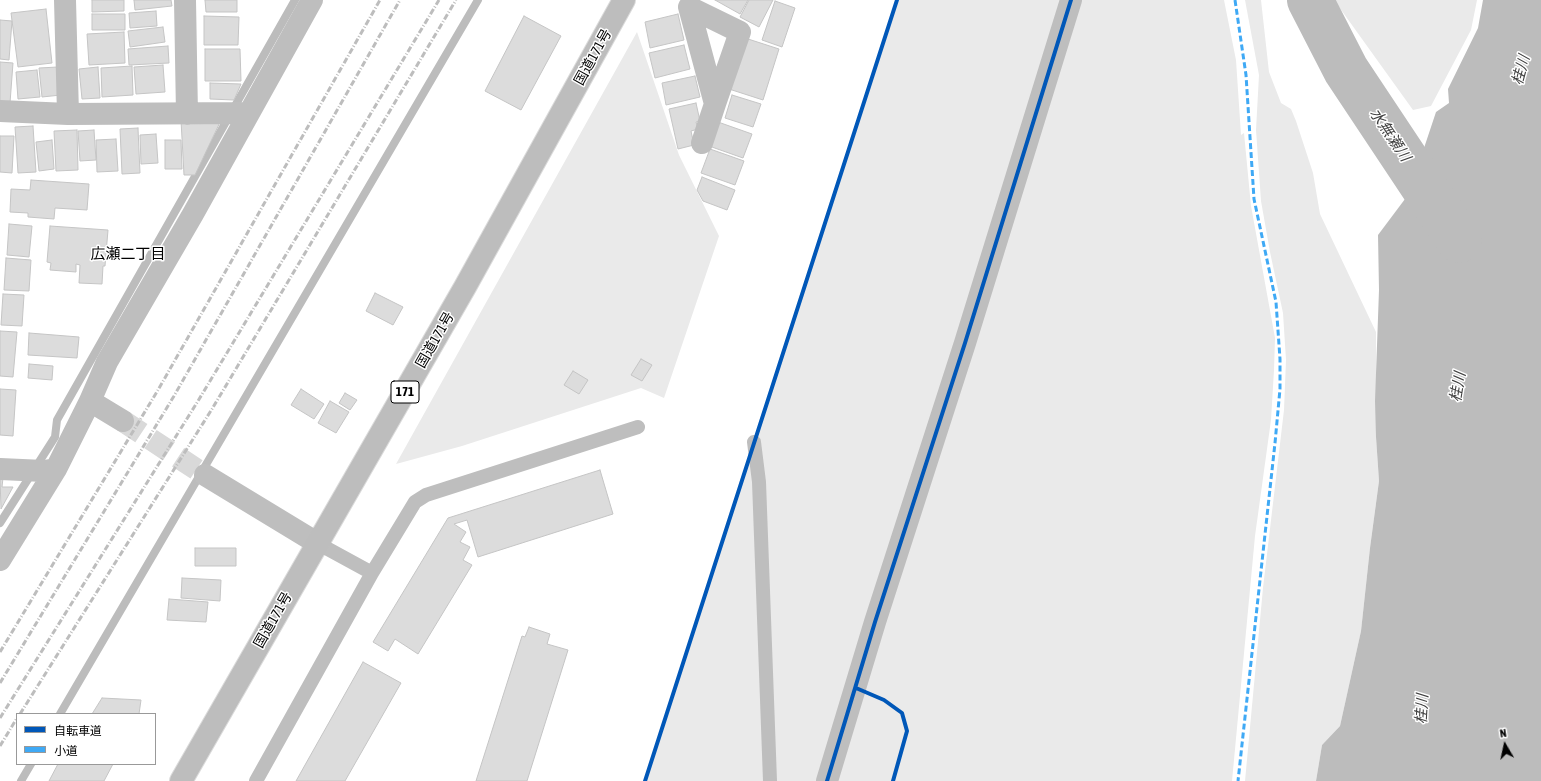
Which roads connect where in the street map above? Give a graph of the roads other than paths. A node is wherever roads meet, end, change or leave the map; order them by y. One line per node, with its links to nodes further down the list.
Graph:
1 (64, 0): 9 (street)
2 (185, 0): 10 (street)
3 (312, 0): 11 (street)
4 (624, 0): 20 (highway, 国道171号 / 171)
5 (1071, 0): 26 (street)
6 (688, 3): 7 (street); 7 (street)
7 (715, 104): 12 (street)
8 (0, 111): 9 (street)
9 (68, 114): 10 (street)
10 (187, 114): 11 (street)
11 (245, 114): 13 (street)
12 (702, 143)
13 (90, 402): 14 (street); 18 (street)
14 (123, 421)
15 (638, 427): 22 (lane)
16 (754, 442): 25 (lane)
17 (0, 469): 18 (street)
18 (50, 470): 21 (street)
19 (205, 476): 20 (street)
20 (317, 544): 22 (lane); 23 (highway, 国道171号 / 171)
21 (0, 560)
22 (372, 573): 24 (lane)
23 (181, 781)
24 (256, 781)
25 (770, 781)
26 (827, 781)

